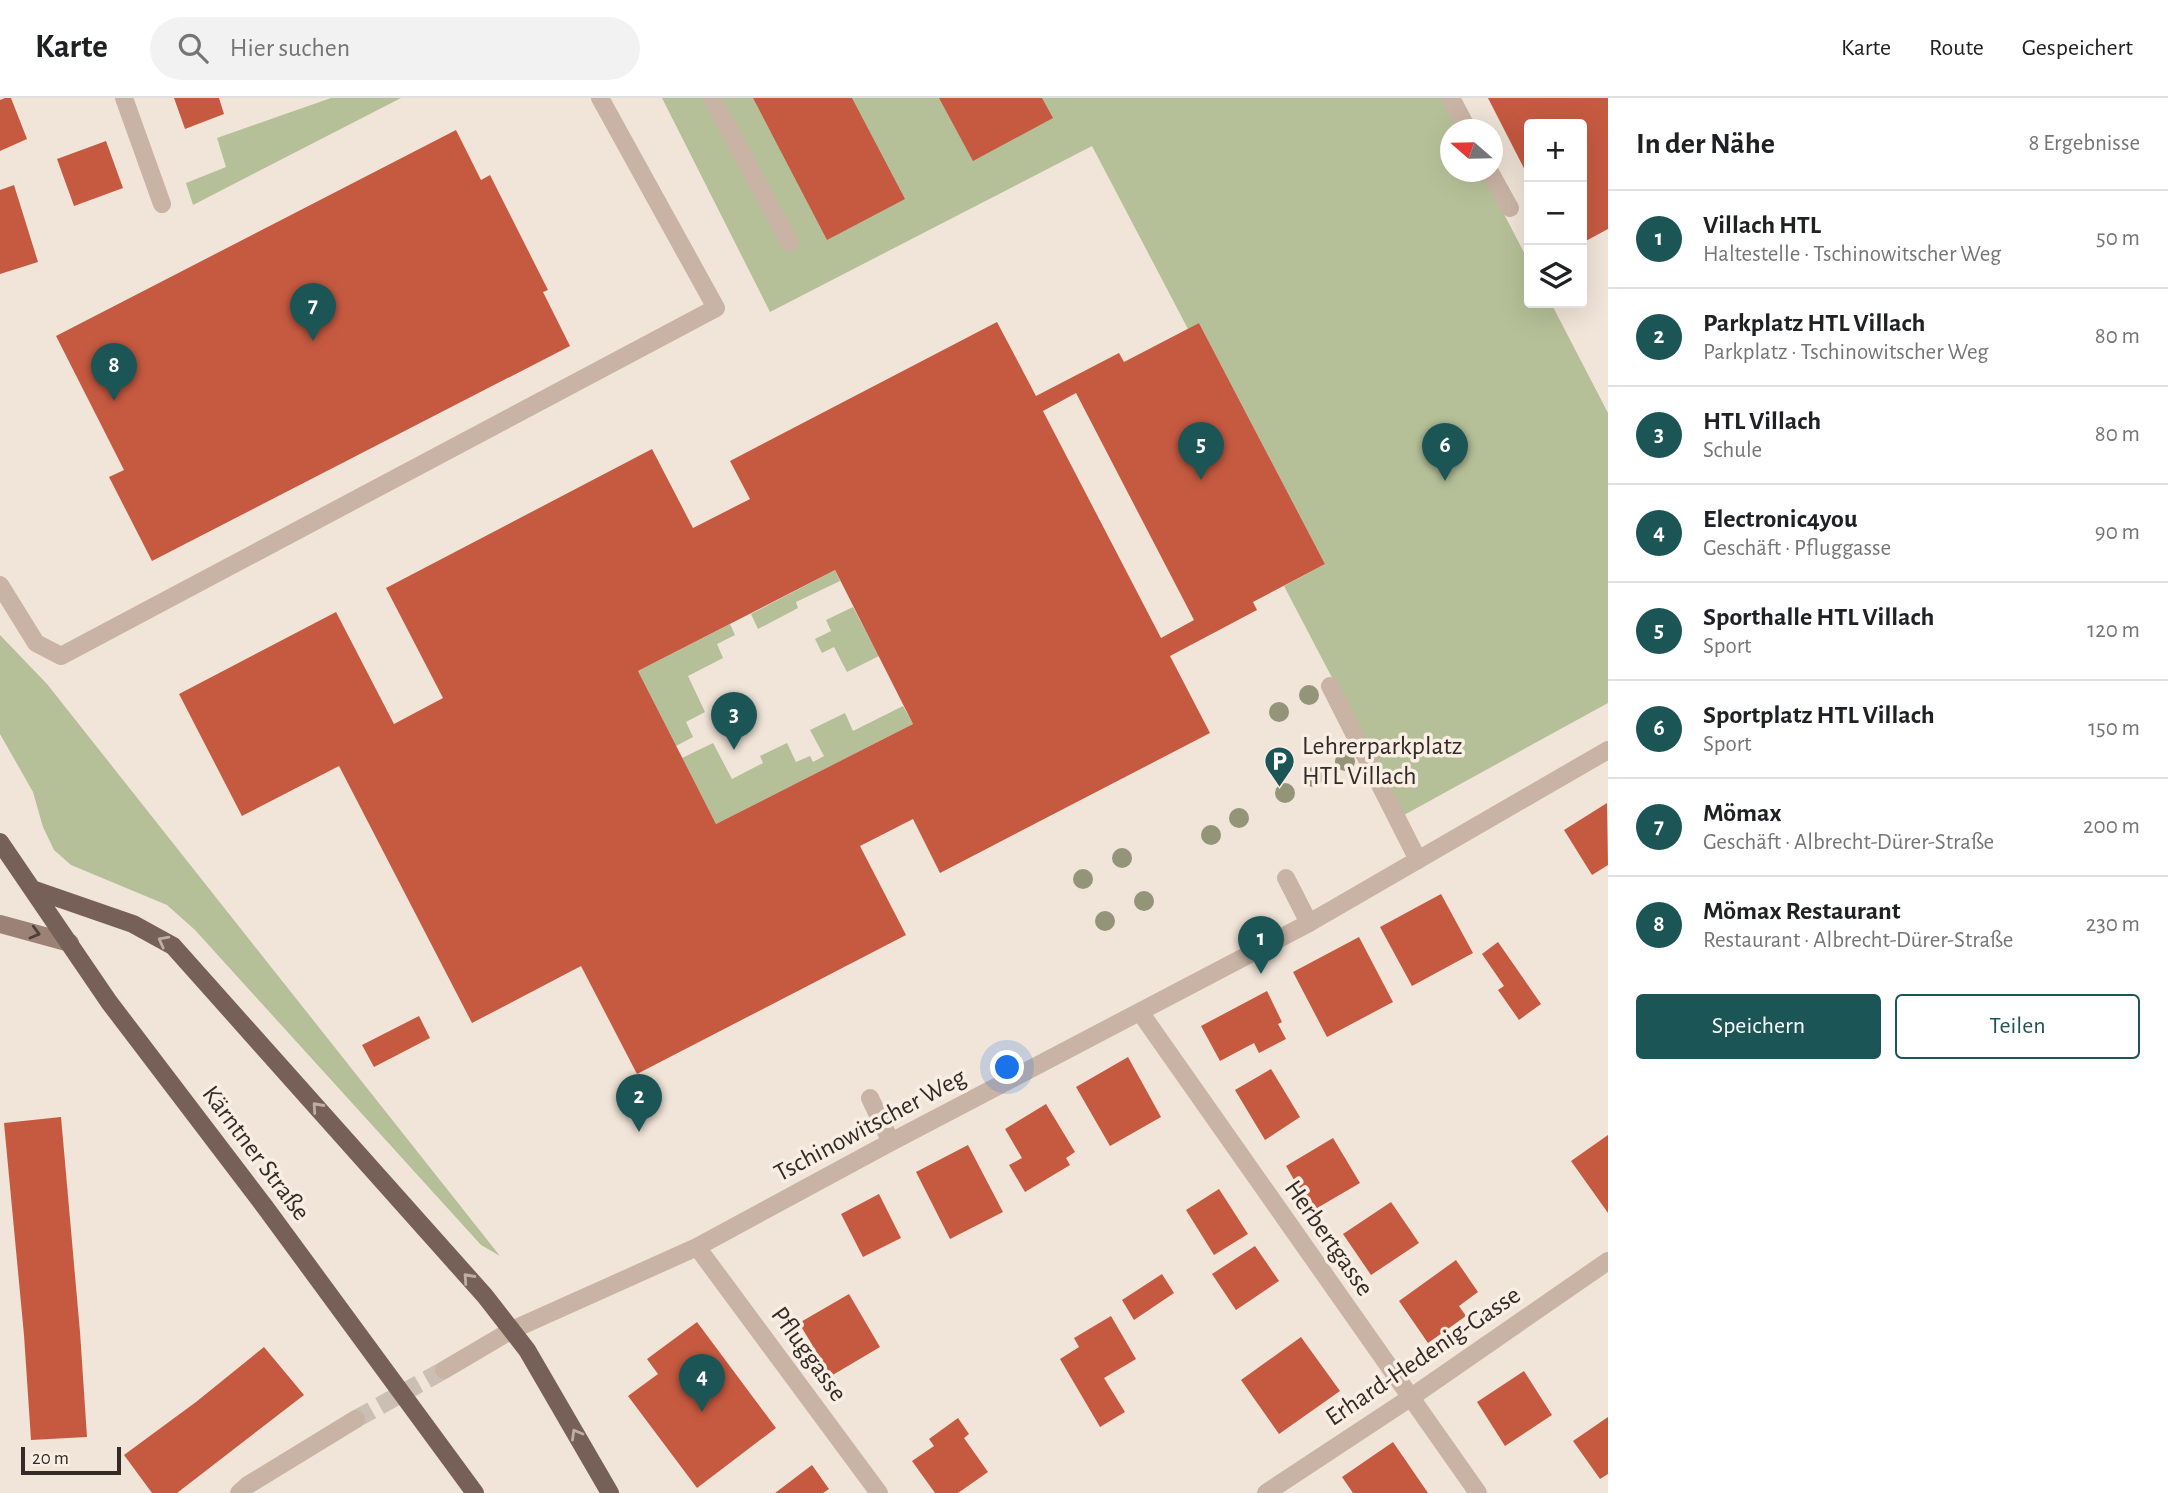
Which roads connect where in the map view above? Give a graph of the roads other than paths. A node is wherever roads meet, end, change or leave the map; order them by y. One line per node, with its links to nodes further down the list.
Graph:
1 (124, 98): 7 (street)
2 (600, 98): 10 (street)
3 (712, 98): 9 (street)
4 (1451, 98): 5 (street)
5 (1462, 119)
6 (1496, 182): 8 (street)
7 (162, 204)
8 (1510, 208)
9 (790, 243)
10 (0, 585)
11 (1330, 687): 14 (street)
12 (1608, 750): 14 (street, Tschinowitscher Weg)
13 (0, 842): 16 (main road, Kärntner Straße)
14 (1418, 860): 17 (street, Tschinowitscher Weg)
15 (1286, 878): 17 (street)
16 (32, 889): 19 (main road, Kärntner Straße); 25 (main road, one-way to 16)
17 (1308, 923): 20 (street, Tschinowitscher Weg)
18 (0, 924): 19 (street, one-way to 19)
19 (70, 943): 30 (main road, Kärntner Straße)
20 (1140, 1012): 22 (street, Tschinowitscher Weg); 27 (street, Herbertgasse)
21 (870, 1098): 22 (street)
22 (891, 1142): 23 (street, Tschinowitscher Weg)
23 (697, 1247): 25 (street, Tschinowitscher Weg); 32 (street, Pfluggasse)
24 (1608, 1261): 27 (street, Erhard-Hedenig-Gasse)
25 (512, 1330): 26 (street, Tschinowitscher Weg); 31 (main road, one-way to 25)
26 (444, 1370)
27 (1410, 1398): 33 (street, Erhard-Hedenig-Gasse); 34 (street, Herbertgasse)
28 (356, 1419): 29 (street)
29 (247, 1490)
30 (475, 1493)
31 (610, 1493)
32 (879, 1493)
33 (1266, 1493)
34 (1478, 1493)

